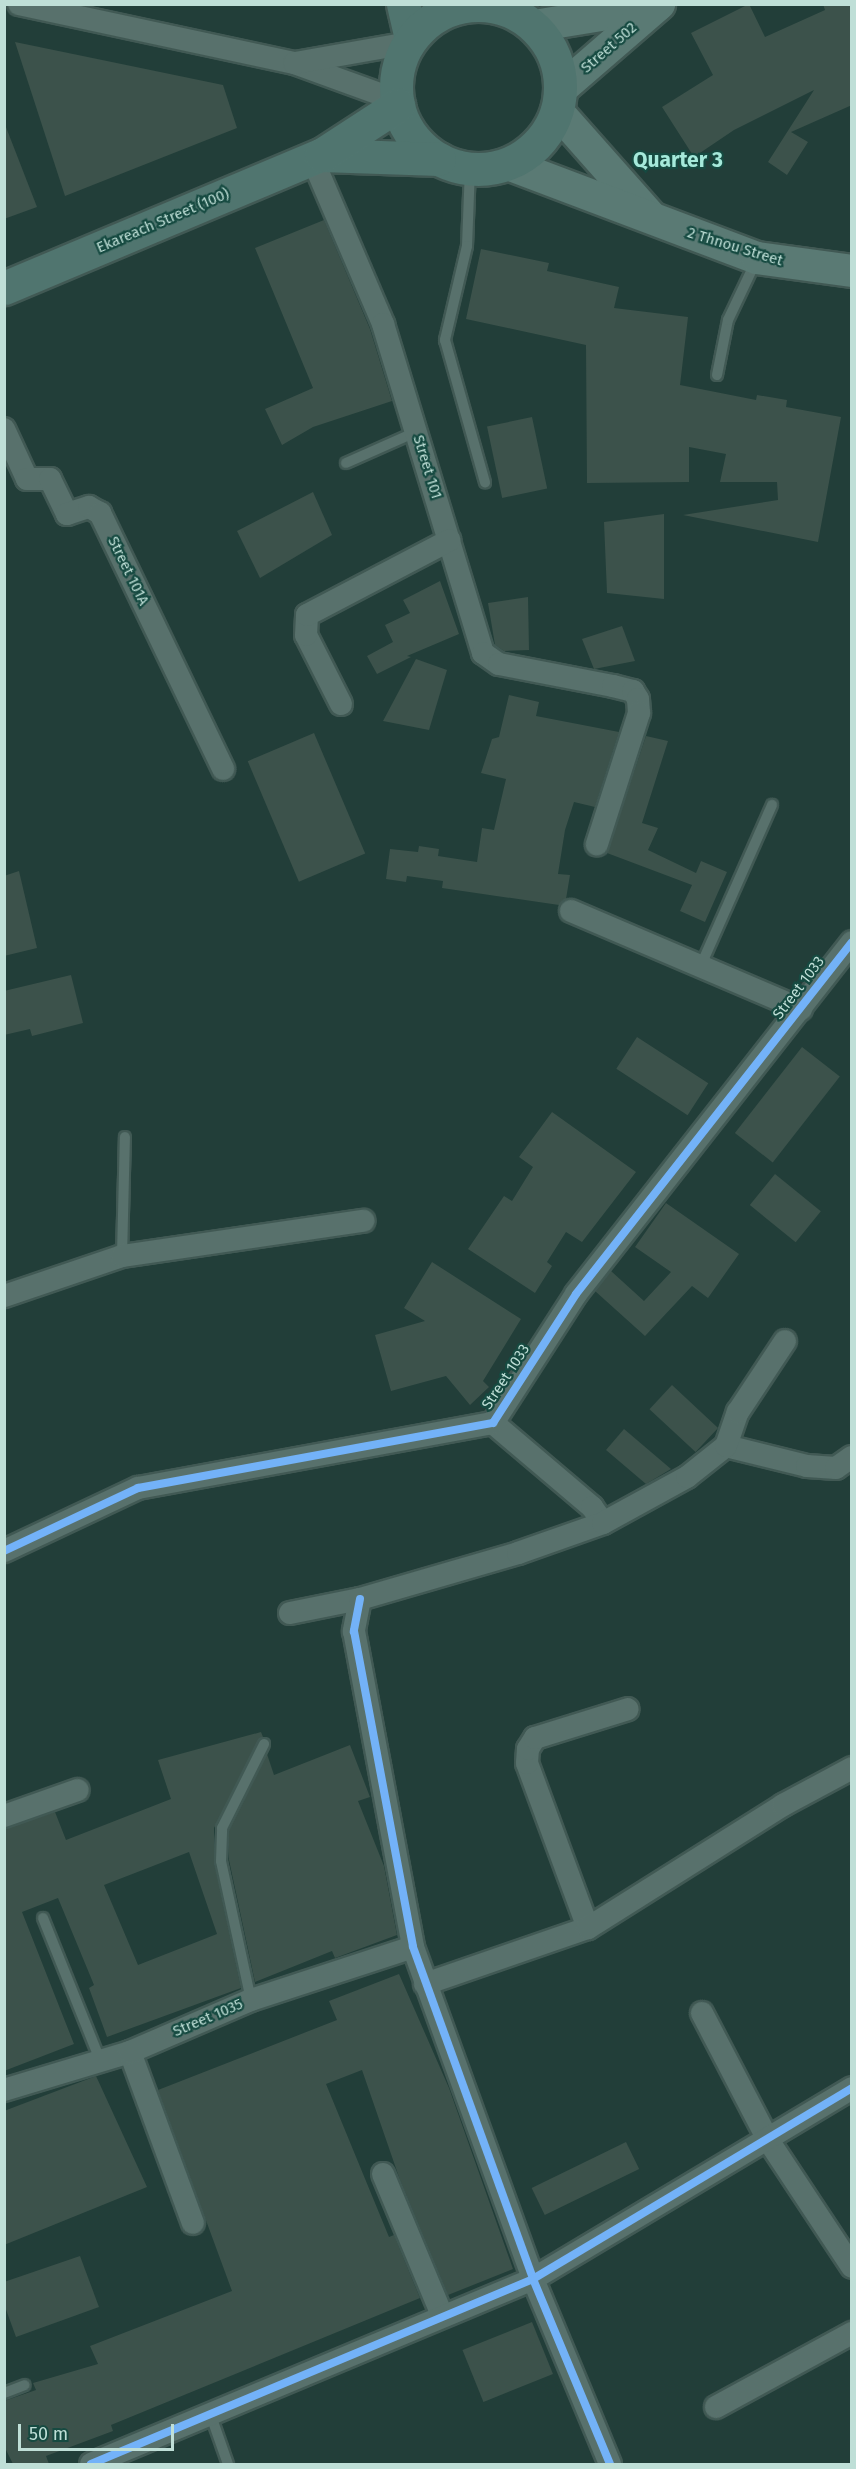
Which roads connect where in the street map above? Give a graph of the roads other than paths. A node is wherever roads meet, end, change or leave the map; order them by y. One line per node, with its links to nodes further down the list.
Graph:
1 (19, 4): 7 (street)
2 (402, 4): 6 (main road)
3 (463, 5): 5 (main road); 6 (main road)
4 (658, 5): 5 (main road, Street 502); 8 (main road, Street 502)
5 (524, 15): 8 (main road)
6 (410, 40): 7 (street); 9 (main road)
7 (294, 63): 9 (street)
8 (559, 100): 12 (main road); 14 (main road, 2 Thnou Street)
9 (397, 103): 10 (main road); 11 (main road)
10 (316, 156): 11 (main road); 17 (main road, Ekareach Street (100)); 20 (street, Street 101)
11 (439, 159): 13 (main road)
12 (508, 164): 13 (main road); 14 (main road, 2 Thnou Street)
13 (470, 168): 22 (lane)
14 (655, 221): 15 (main road, 2 Thnou Street)
15 (758, 258): 16 (main road, 2 Thnou Street); 18 (lane)
16 (852, 272)
17 (4, 288)
18 (717, 375)
19 (4, 429): 25 (street, Street 101A)
20 (416, 432): 21 (lane); 23 (street, Street 101)
21 (346, 463)
22 (485, 483)
23 (450, 540): 24 (street); 27 (street, Street 101)
24 (341, 704)
25 (223, 769)
26 (772, 805): 30 (lane)
27 (597, 844)
28 (571, 911): 30 (street)
29 (852, 942): 31 (street, Street 1033)
30 (702, 963): 31 (street)
31 (801, 1009): 37 (street, Street 1033)
32 (125, 1137): 34 (lane)
33 (363, 1221): 34 (street)
34 (123, 1256): 35 (street)
35 (4, 1296)
36 (785, 1341): 38 (street)
37 (493, 1423): 40 (street); 41 (street, Street 1033)
38 (726, 1446): 39 (street); 40 (street)
39 (852, 1457)
40 (603, 1523): 42 (street)
41 (4, 1551)
42 (360, 1599): 43 (street); 51 (street)
43 (290, 1613)
44 (628, 1709): 50 (street)
45 (264, 1744): 53 (lane)
46 (852, 1768): 50 (street)
47 (78, 1790): 48 (street)
48 (4, 1815)
49 (43, 1918): 56 (lane)
50 (588, 1928): 52 (street)
51 (413, 1947): 52 (street); 53 (street, Street 1035)
52 (425, 1984): 63 (street)
53 (251, 2000): 55 (street, Street 1035)
54 (702, 2013): 59 (street)
55 (130, 2052): 56 (street, Street 1035); 61 (street)
56 (100, 2060): 58 (street, Street 1035)
57 (852, 2088): 59 (street)
58 (4, 2090)
59 (768, 2140): 62 (street); 63 (street)
60 (383, 2174): 64 (street)
61 (193, 2223)
62 (852, 2267)
63 (533, 2279): 64 (street); 72 (street)
64 (442, 2315): 69 (street)
65 (852, 2333): 68 (street)
66 (25, 2385): 67 (lane)
67 (4, 2393)
68 (716, 2407)
69 (210, 2413): 70 (street); 71 (lane)
70 (91, 2464)
71 (228, 2464)
72 (610, 2464)

